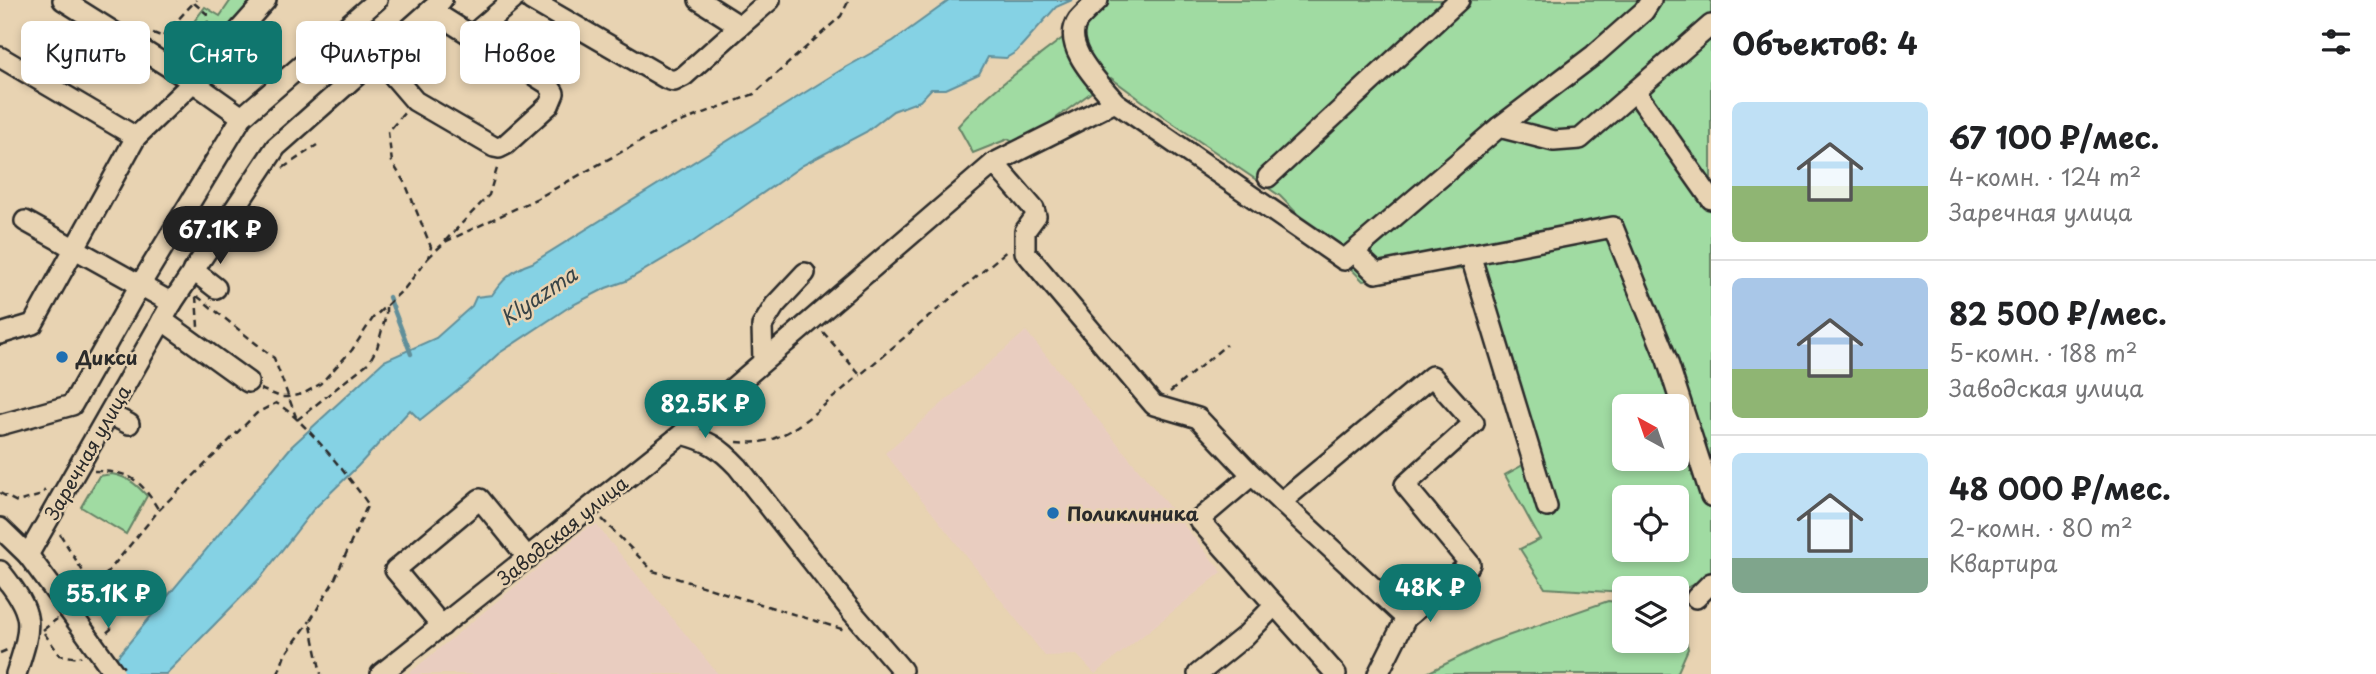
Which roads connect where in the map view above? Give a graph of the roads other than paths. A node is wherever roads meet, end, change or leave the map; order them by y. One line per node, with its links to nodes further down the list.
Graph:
1 (62, 0): 19 (street)
2 (266, 0): 12 (street)
3 (377, 0): 27 (street)
4 (513, 0): 14 (street)
5 (531, 0): 15 (street)
6 (699, 0): 15 (street)
7 (770, 0): 15 (street)
8 (1098, 0): 26 (street)
9 (1460, 0): 31 (street)
10 (1651, 0): 28 (street)
11 (428, 6): 13 (street, Заречная улица); 16 (street)
12 (247, 21)
13 (414, 21)
14 (488, 21)
15 (740, 26)
16 (460, 28)
17 (1710, 28): 25 (street)
18 (0, 57): 29 (street)
19 (164, 64)
20 (191, 84): 29 (street)
21 (196, 84): 27 (street)
22 (348, 84): 37 (street, Заречная улица)
23 (400, 84): 24 (street)
24 (548, 84)
25 (1635, 91): 28 (street); 32 (street)
26 (1115, 102): 30 (street, Заводская улица); 35 (street)
27 (242, 117): 39 (street)
28 (1499, 127): 35 (street)
29 (136, 137): 34 (street)
30 (994, 163): 43 (street, Заводская улица); 49 (street)
31 (1268, 177)
32 (1711, 199)
33 (25, 221): 34 (street)
34 (76, 249): 39 (street); 42 (street)
35 (1354, 252): 36 (street)
36 (1470, 254): 50 (street); 52 (street)
37 (193, 270): 40 (street); 41 (street, Заречная улица)
38 (805, 273): 43 (street)
39 (141, 285): 41 (street); 47 (street)
40 (216, 288)
41 (167, 311): 44 (street); 45 (street, Заречная улица)
42 (0, 334)
43 (763, 361): 48 (street, Заводская улица)
44 (248, 382)
45 (109, 414): 46 (street); 54 (street, Заречная улица)
46 (129, 424)
47 (0, 425)
48 (682, 434): 55 (street, Заводская улица); 62 (street)
49 (1252, 475): 51 (street); 59 (street)
50 (1711, 496)
51 (1281, 502): 60 (street); 60 (street)
52 (1547, 507)
53 (0, 528): 54 (street)
54 (28, 555): 64 (street, bridge)
55 (528, 558): 61 (street, Заводская улица); 61 (street)
56 (0, 571): 63 (street)
57 (1711, 583): 58 (street)
58 (1696, 598)
59 (1275, 605): 66 (street); 67 (street)
60 (1406, 618): 68 (street)
61 (442, 626): 65 (street, Заводская улица)
62 (902, 670)
63 (16, 674)
64 (115, 674)
65 (381, 674)
66 (1198, 674)
67 (1336, 674)
68 (1378, 674)

